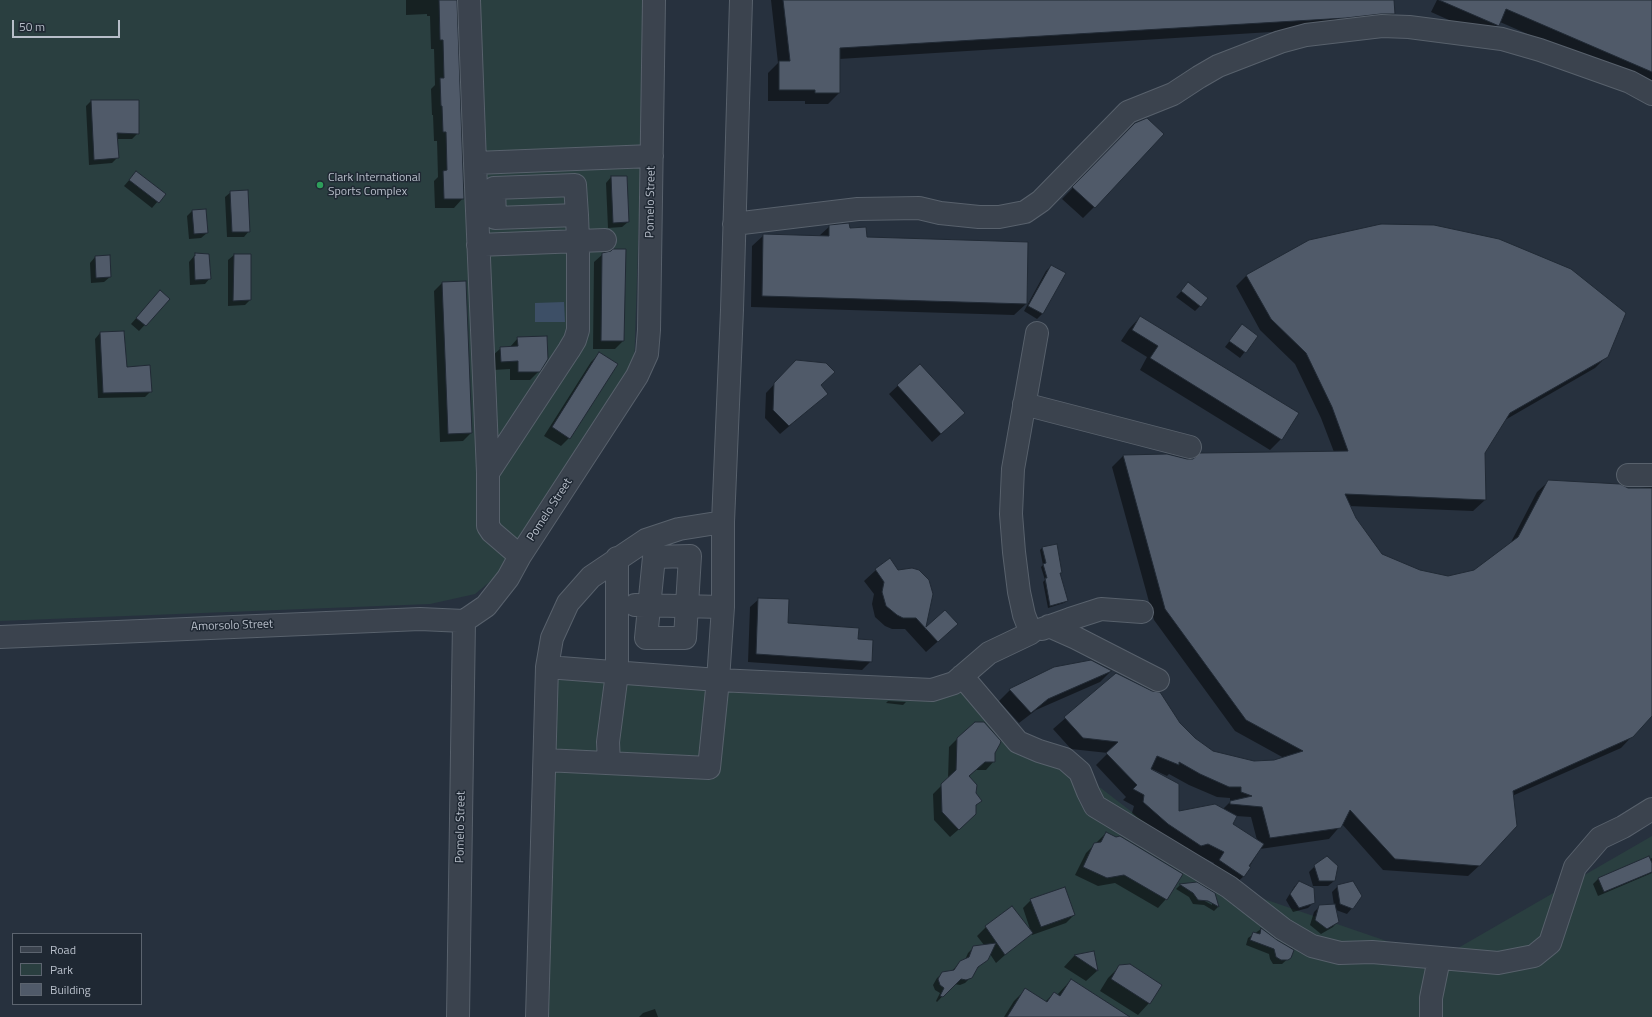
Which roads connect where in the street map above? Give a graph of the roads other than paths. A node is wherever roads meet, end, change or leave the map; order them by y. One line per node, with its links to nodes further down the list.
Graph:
1 (469, 0): 6 (street)
2 (654, 0): 5 (street, Pomelo Street)
3 (741, 0): 8 (street)
4 (1652, 94): 8 (street)
5 (652, 156): 6 (street); 19 (street, Pomelo Street)
6 (475, 163): 11 (street)
7 (576, 215): 10 (street)
8 (734, 224): 18 (street)
9 (605, 240): 10 (street)
10 (578, 242): 11 (street); 15 (street)
11 (478, 246): 15 (street)
12 (1037, 333): 13 (street)
13 (1024, 404): 14 (street); 27 (street)
14 (1190, 447)
15 (488, 472): 19 (street)
16 (1628, 475): 17 (street)
17 (1652, 475)
18 (723, 522): 20 (street); 24 (street)
19 (520, 556): 26 (street, Pomelo Street)
20 (617, 558): 21 (street); 29 (street)
21 (617, 605): 22 (street); 30 (street)
22 (648, 605): 23 (street); 23 (street); 23 (street)
23 (686, 606): 24 (street)
24 (723, 607): 32 (street)
25 (1142, 612): 27 (street)
26 (464, 621): 28 (street, Amorsolo Street); 39 (street, Pomelo Street)
27 (1040, 630): 31 (street); 33 (street)
28 (0, 636)
29 (547, 667): 30 (street); 34 (street)
30 (617, 673): 32 (street); 35 (street)
31 (962, 676): 32 (street); 37 (street)
32 (718, 680): 35 (street)
33 (1158, 680)
34 (545, 760): 35 (street); 40 (street)
35 (609, 763)
36 (1652, 809): 37 (street)
37 (1439, 959): 38 (street)
38 (1431, 1008)
39 (458, 1017)
40 (537, 1017)

